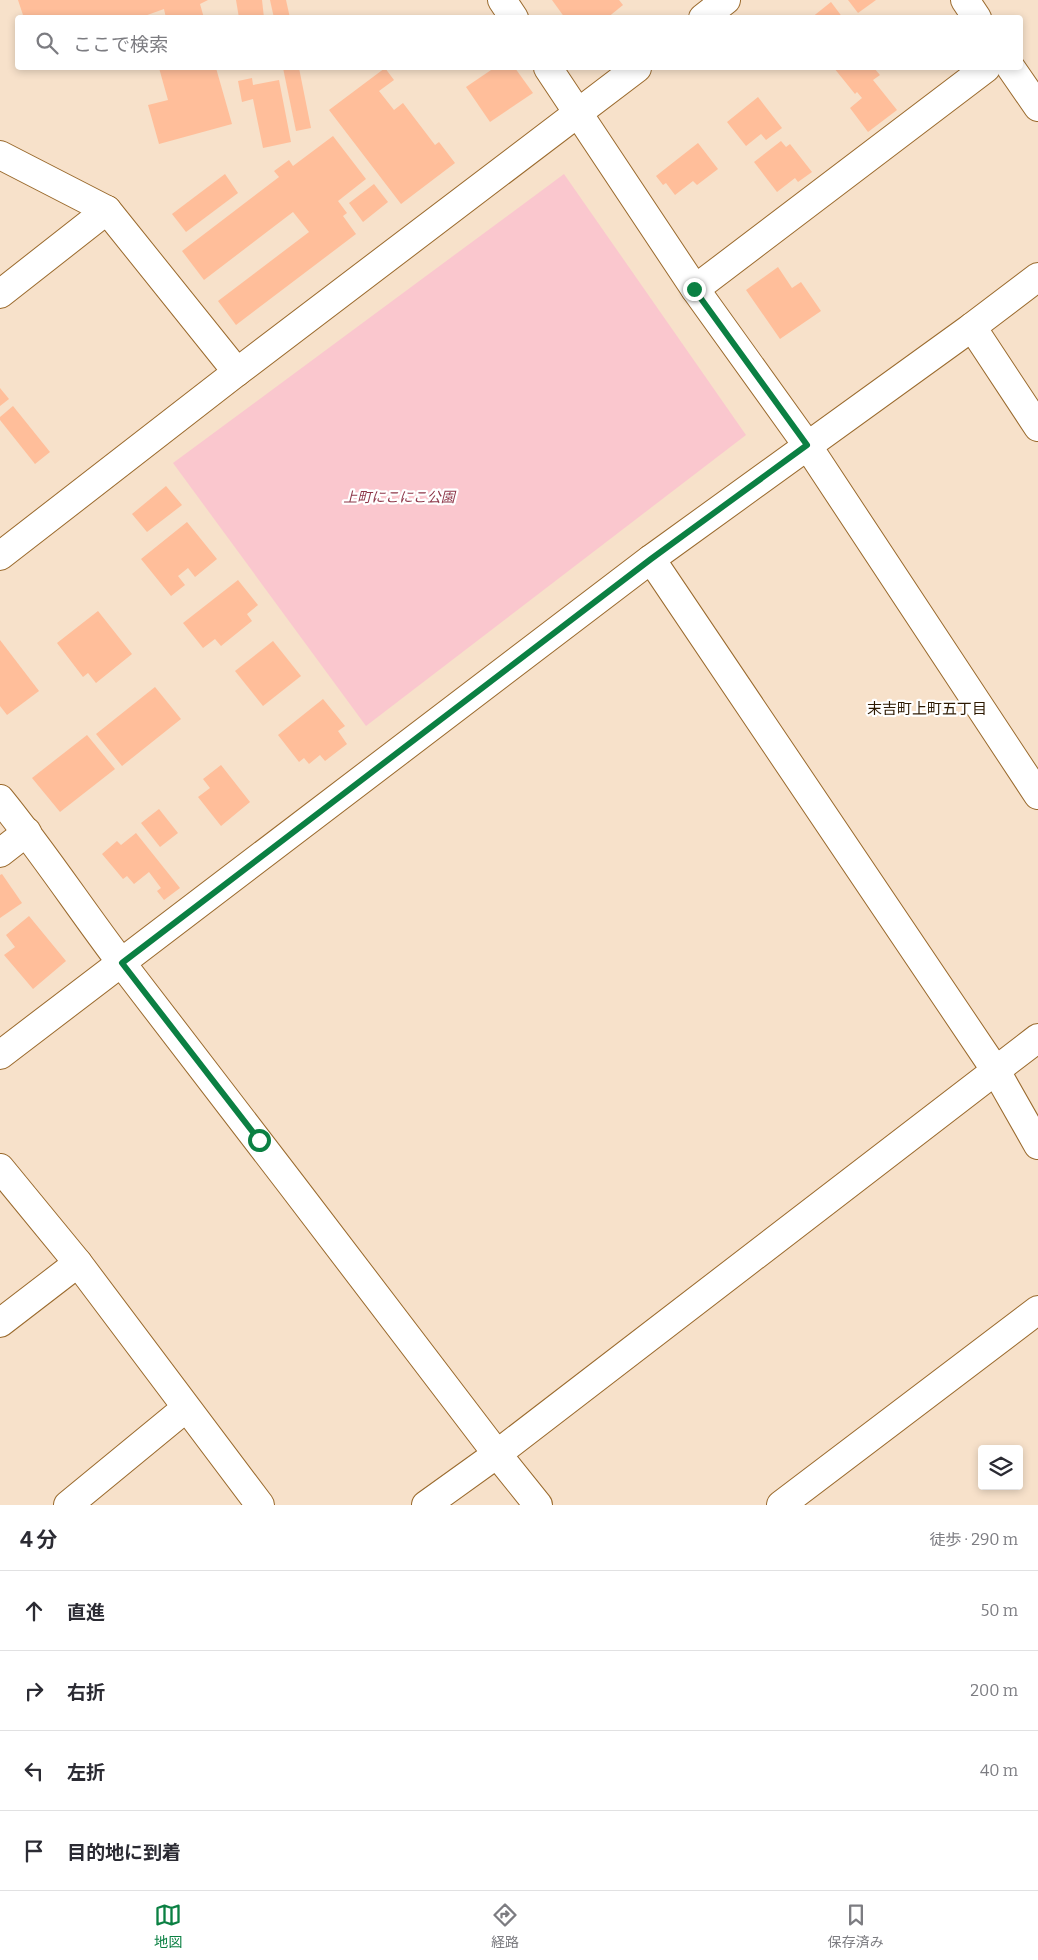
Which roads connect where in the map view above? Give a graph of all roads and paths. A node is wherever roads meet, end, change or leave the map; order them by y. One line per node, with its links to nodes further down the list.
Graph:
1 (502, 0): 4 (street)
2 (726, 0): 5 (street)
3 (965, 0): 6 (street)
4 (512, 15)
5 (707, 15)
6 (975, 15)
7 (549, 70): 12 (street)
8 (634, 70): 12 (street)
9 (983, 70): 16 (street)
10 (1012, 70): 11 (street)
11 (1038, 107)
12 (579, 112): 16 (street); 19 (street)
13 (0, 155): 14 (street)
14 (107, 210): 17 (street); 19 (street)
15 (1038, 277): 18 (street)
16 (694, 289): 21 (street)
17 (0, 294)
18 (972, 327): 20 (street); 21 (street)
19 (237, 372): 22 (street)
20 (1038, 428)
21 (807, 445): 23 (street); 24 (street)
22 (0, 556)
23 (651, 559): 28 (street); 31 (street)
24 (1038, 795)
25 (0, 799): 26 (street)
26 (27, 832): 27 (street); 28 (street)
27 (0, 853)
28 (122, 963): 30 (street); 38 (street)
29 (1038, 1038): 31 (street)
30 (0, 1055)
31 (996, 1071): 32 (street); 38 (street)
32 (1038, 1144)
33 (0, 1168): 34 (street)
34 (78, 1263): 36 (street); 37 (street)
35 (1038, 1310): 43 (street)
36 (0, 1323)
37 (186, 1408): 39 (street); 40 (street)
38 (497, 1454): 41 (street); 42 (street)
39 (68, 1505)
40 (260, 1505)
41 (426, 1505)
42 (538, 1505)
43 (781, 1505)

